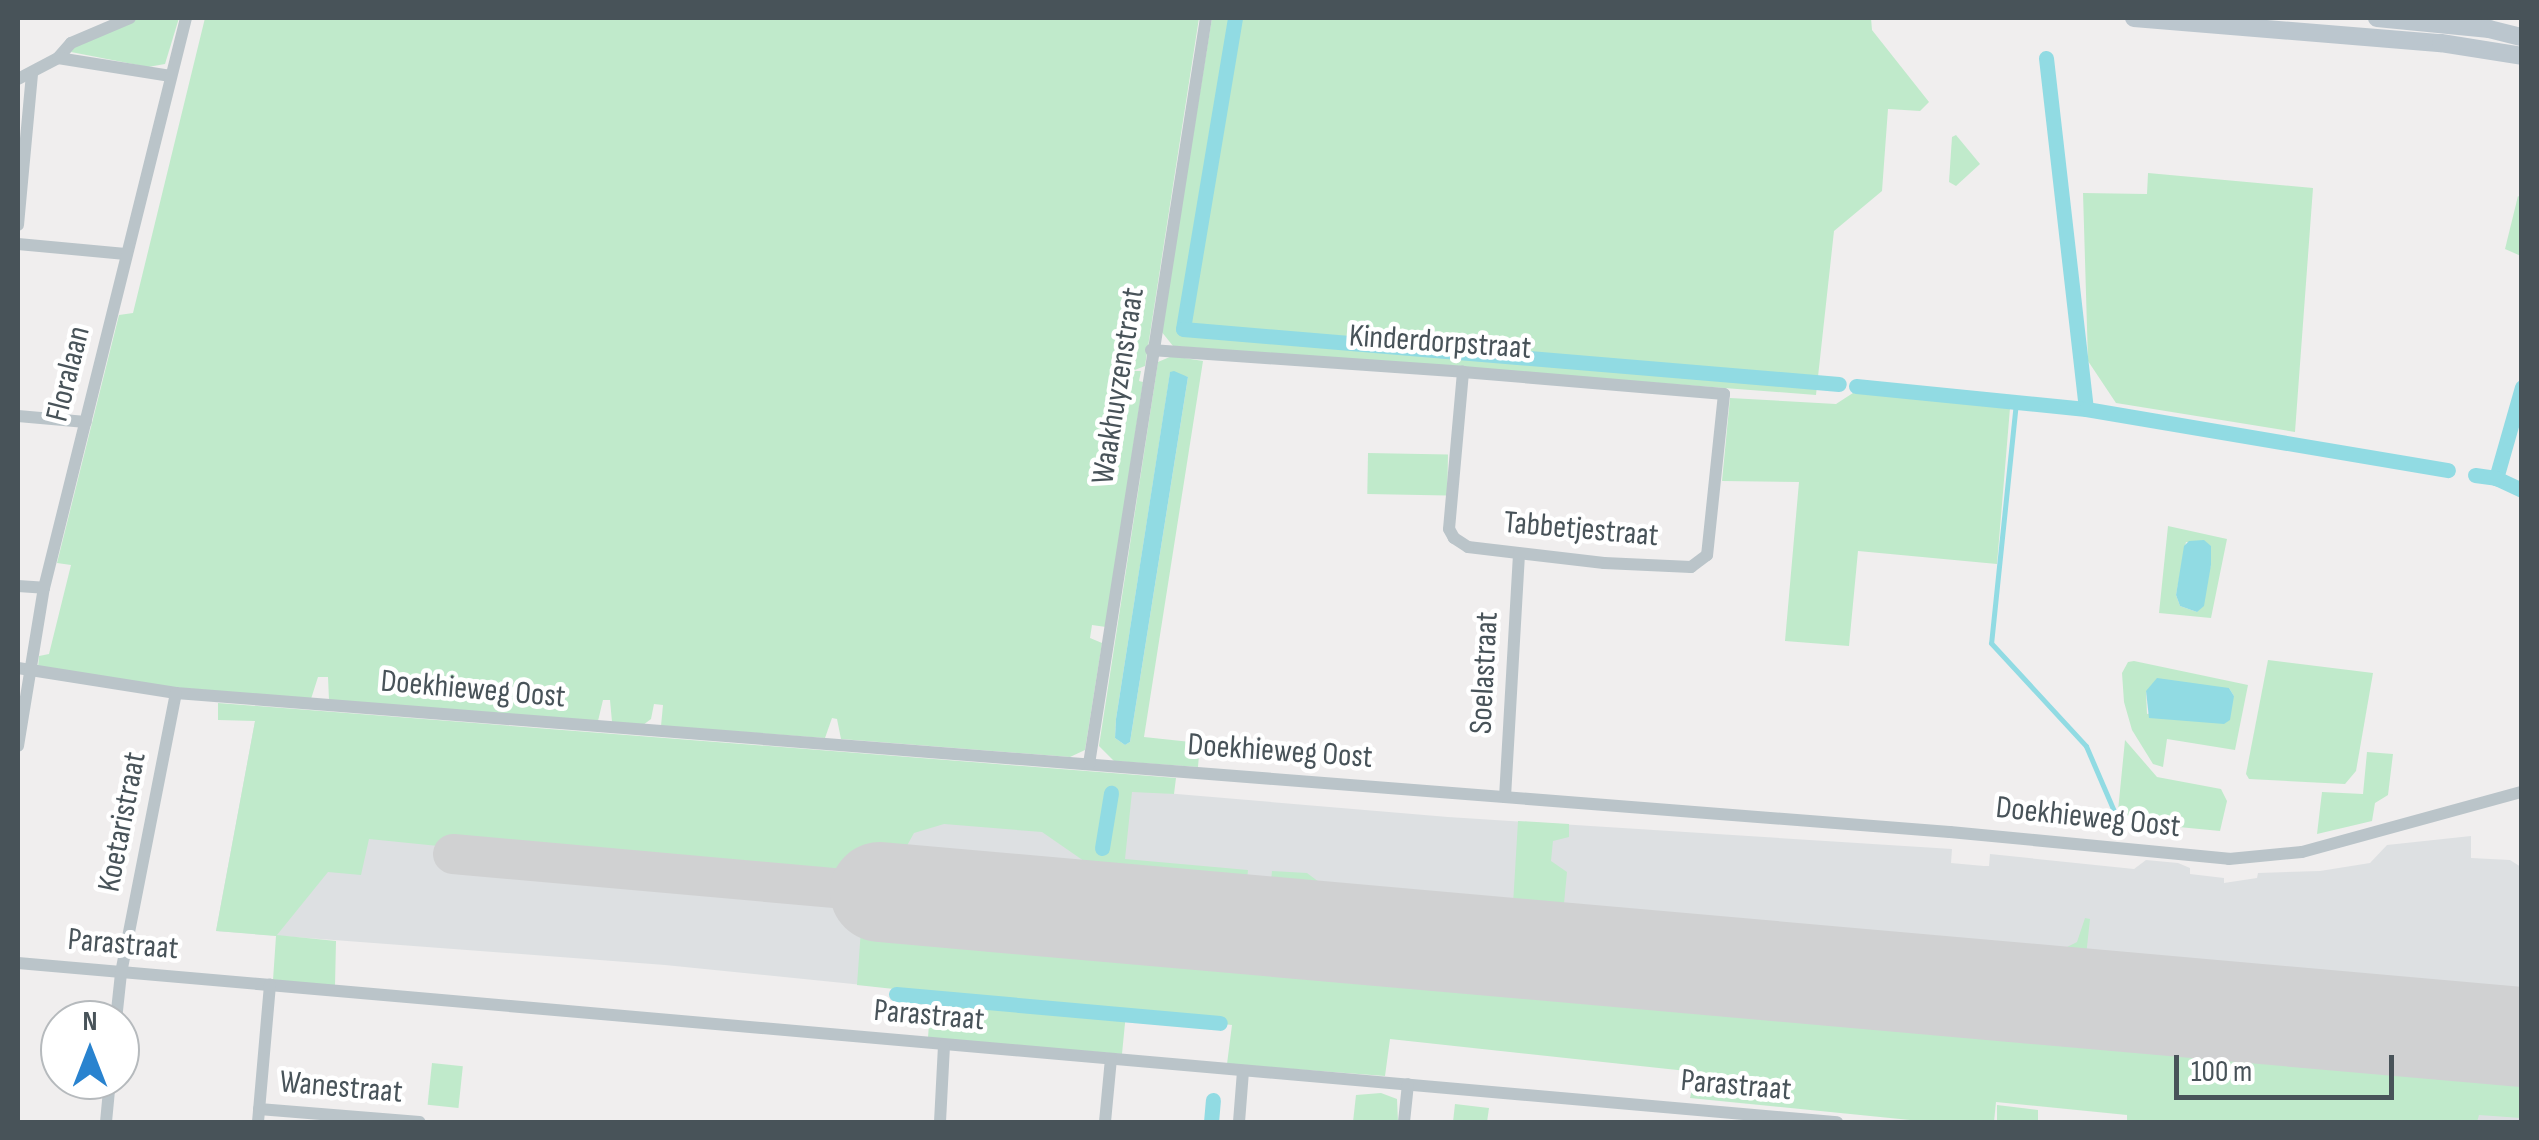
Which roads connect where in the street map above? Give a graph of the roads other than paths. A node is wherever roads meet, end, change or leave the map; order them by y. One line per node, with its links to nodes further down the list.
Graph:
1 (130, 18): 11 (street)
2 (186, 18): 13 (street, Floralaan)
3 (1206, 18): 18 (street, Waakhuyzenstraat)
4 (2134, 18): 7 (main road)
5 (2377, 18): 6 (main road)
6 (2423, 19): 8 (main road); 9 (street)
7 (2240, 23): 9 (main road)
8 (2522, 37)
9 (2420, 41): 10 (main road)
10 (2522, 56)
11 (58, 58): 12 (street); 13 (street)
12 (32, 73): 14 (street); 15 (street)
13 (171, 76): 17 (street, Floralaan)
14 (18, 79)
15 (18, 225)
16 (18, 244): 17 (street)
17 (126, 254): 22 (street, Floralaan)
18 (1152, 350): 19 (street, Kinderdorpstraat); 29 (street, Waakhuyzenstraat)
19 (1463, 372): 20 (street, Kinderdorpstraat); 23 (street, Tabbetjestraat)
20 (1724, 394): 23 (street, Tabbetjestraat)
21 (18, 416): 22 (street)
22 (86, 422): 25 (street, Floralaan)
23 (1519, 553): 31 (street, Soelastraat)
24 (18, 586): 25 (street)
25 (44, 588): 26 (street, Floralaan)
26 (23, 669): 27 (street, Doekhieweg Oost); 28 (street, Floralaan)
27 (176, 693): 29 (street, Doekhieweg Oost); 33 (street, Koetaristraat)
28 (18, 746)
29 (1088, 764): 31 (street, Doekhieweg Oost)
30 (2522, 792): 31 (street, Doekhieweg Oost)
31 (1505, 797)
32 (18, 963): 33 (street, Parastraat)
33 (121, 973): 34 (street, Parastraat); 35 (street, Koetaristraat)
34 (270, 985): 36 (street, Parastraat); 40 (street)
35 (118, 1000)
36 (944, 1045): 37 (street, Parastraat); 42 (street)
37 (1112, 1059): 38 (street, Parastraat); 43 (street)
38 (1243, 1071): 39 (street, Parastraat); 44 (street)
39 (1408, 1084): 45 (street); 46 (street, Parastraat)
40 (258, 1116): 41 (street, Wanestraat)
41 (419, 1122)
42 (940, 1122)
43 (1105, 1122)
44 (1238, 1122)
45 (1404, 1122)
46 (1837, 1122)

